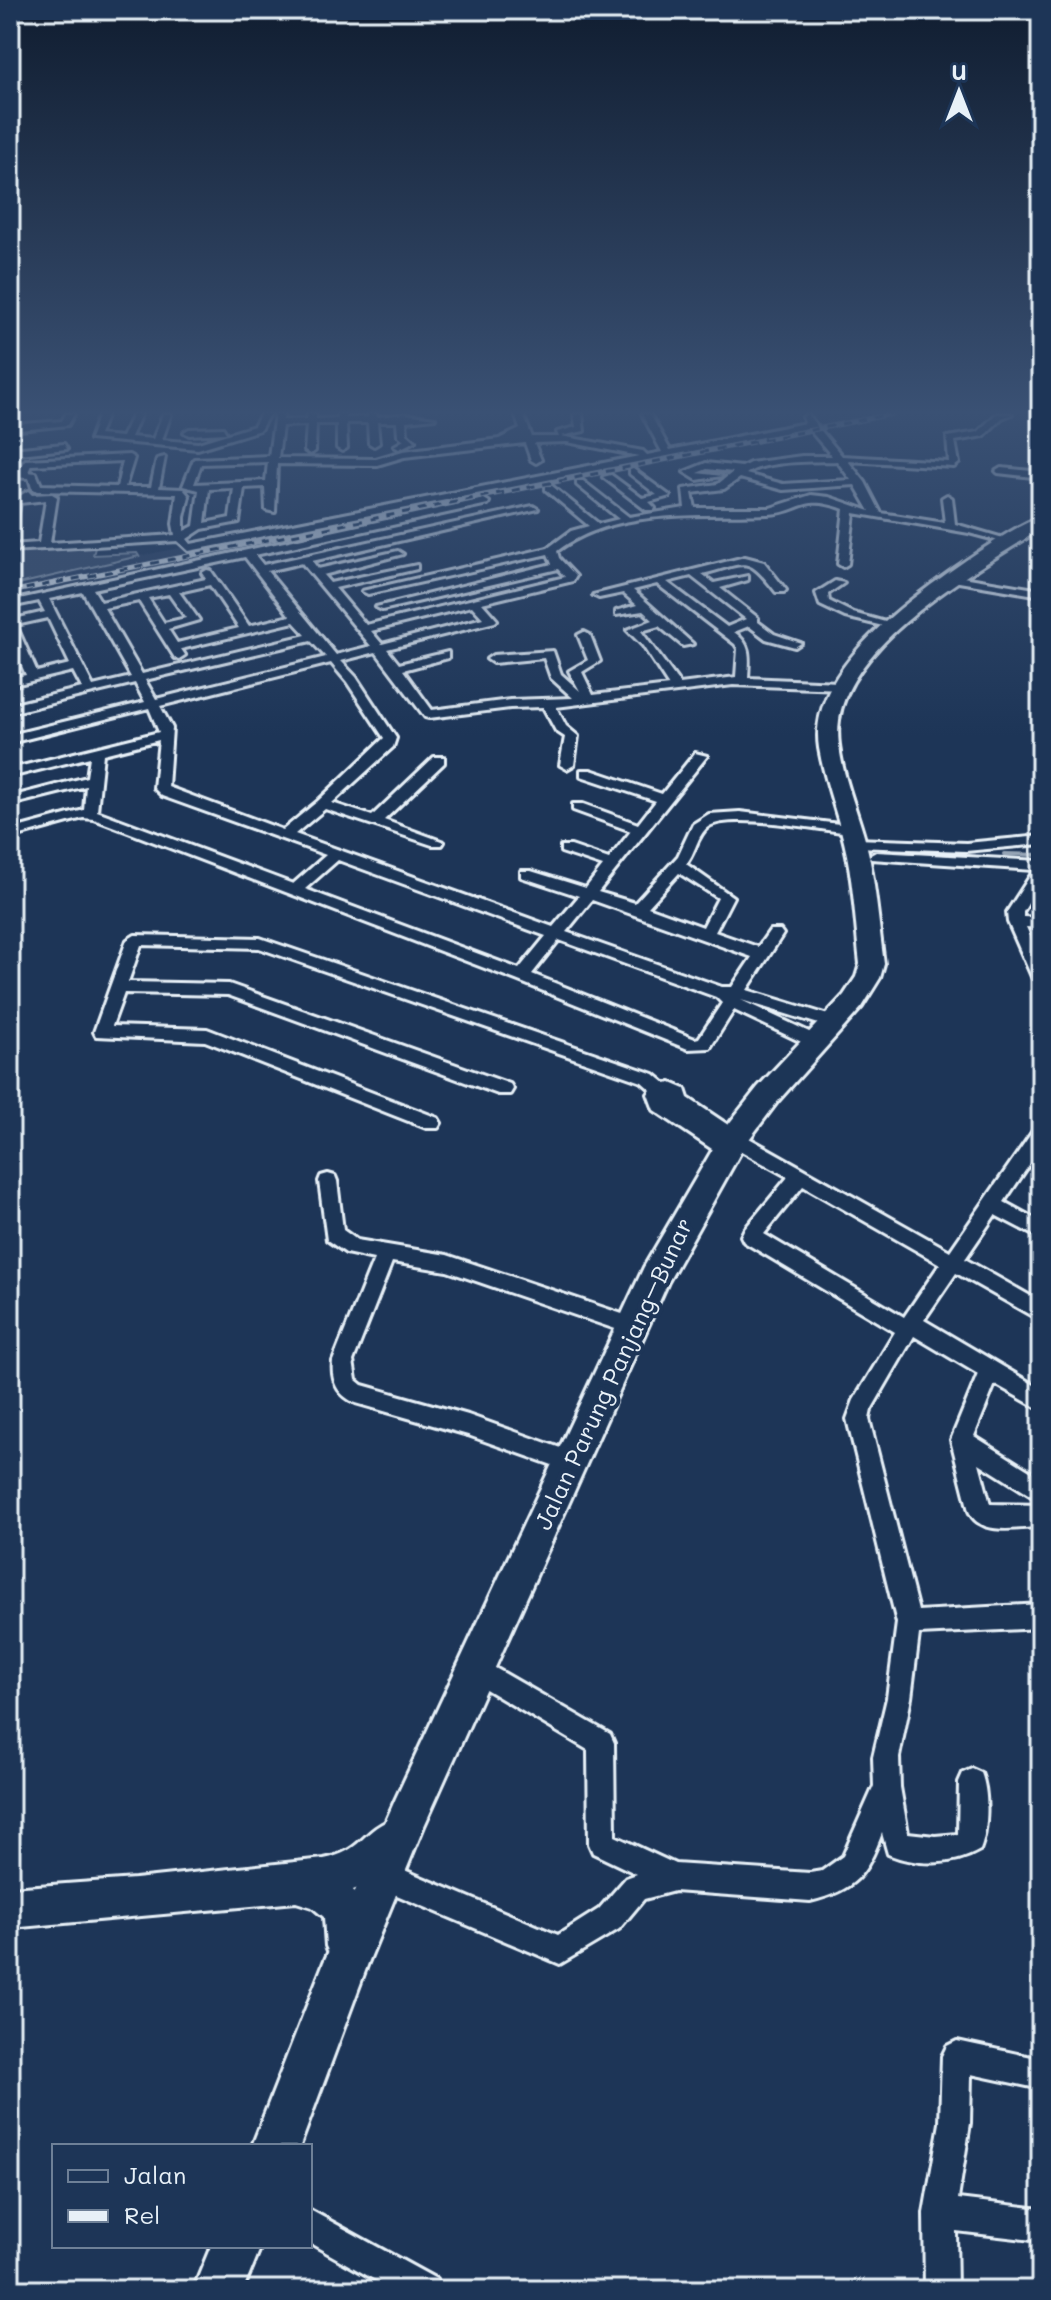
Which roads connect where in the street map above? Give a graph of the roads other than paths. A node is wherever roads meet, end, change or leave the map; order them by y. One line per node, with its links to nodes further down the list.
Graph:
1 (48, 521): 21 (street)
2 (179, 521): 18 (street)
3 (200, 521): 16 (street)
4 (228, 521): 16 (street)
5 (333, 521): 18 (street)
6 (395, 521): 14 (street)
7 (465, 521): 19 (street)
8 (589, 521): 17 (street)
9 (621, 521): 17 (street)
10 (848, 521): 29 (street)
11 (919, 521): 15 (street)
12 (950, 521): 15 (street)
13 (1041, 522): 20 (main road, Jalan Parung Panjang–Bunar)
14 (374, 526): 19 (street); 24 (street)
15 (950, 526): 20 (street)
16 (199, 527): 18 (street)
17 (596, 527): 23 (street)
18 (180, 538): 21 (street)
19 (389, 541): 25 (street); 27 (street)
20 (1006, 542): 37 (main road, Jalan Parung Panjang–Bunar)
21 (44, 545): 22 (street)
22 (10, 548)
23 (552, 550): 30 (street); 33 (street)
24 (248, 553): 28 (street); 32 (street)
25 (398, 554): 31 (street); 34 (street)
26 (440, 558): 33 (street)
27 (305, 560): 32 (street); 34 (street)
28 (200, 563): 40 (street); 46 (street)
29 (843, 564)
30 (560, 565): 43 (street); 55 (street)
31 (413, 567): 38 (street); 39 (street)
32 (261, 569): 62 (street)
33 (456, 572): 38 (street); 43 (street)
34 (316, 573): 44 (street)
35 (694, 573): 41 (street); 45 (street); 49 (street)
36 (744, 578): 45 (street)
37 (951, 578): 51 (street); 68 (main road, Jalan Parung Panjang–Bunar)
38 (425, 579): 50 (street)
39 (360, 580): 44 (street); 50 (street)
40 (212, 581): 48 (street); 70 (street)
41 (659, 581): 47 (street); 71 (street)
42 (839, 583): 68 (street)
43 (469, 586): 55 (street); 58 (street)
44 (327, 587): 69 (street)
45 (713, 587): 65 (street)
46 (87, 588): 53 (street); 57 (street)
47 (625, 589): 52 (street); 59 (street)
48 (172, 590): 54 (street); 67 (street)
49 (780, 590)
50 (368, 591): 58 (street)
51 (1041, 593)
52 (599, 595)
53 (43, 597): 56 (street); 61 (street)
54 (142, 597): 57 (street); 67 (street)
55 (480, 602): 63 (street); 78 (street)
56 (10, 604)
57 (99, 606): 86 (street)
58 (382, 607): 63 (street)
59 (644, 607): 60 (street); 64 (street)
60 (620, 613)
61 (52, 614): 66 (street); 82 (street)
62 (297, 618): 70 (street); 73 (street)
63 (395, 621): 69 (street)
64 (662, 621): 76 (street); 90 (street)
65 (752, 623): 71 (street); 75 (street)
66 (10, 624): 74 (street)
67 (160, 627): 77 (street)
68 (892, 627): 89 (main road, Jalan Parung Panjang–Bunar)
69 (363, 629): 78 (street)
70 (246, 630): 77 (street)
71 (723, 632): 87 (street)
72 (584, 635): 92 (street)
73 (313, 637): 80 (street); 83 (street)
74 (13, 643): 85 (street)
75 (795, 643)
76 (687, 644)
77 (174, 647): 83 (street)
78 (380, 649): 80 (street); 84 (street)
79 (444, 655): 84 (street)
80 (334, 659): 93 (street); 107 (street)
81 (493, 659): 92 (street)
82 (78, 666): 85 (street); 91 (street)
83 (187, 667): 86 (street)
84 (396, 668): 94 (street)
85 (33, 677): 88 (street)
86 (136, 679): 91 (street); 93 (street)
87 (742, 681): 89 (street); 90 (street)
88 (10, 682)
89 (839, 686): 116 (main road, Jalan Parung Panjang–Bunar)
90 (677, 688): 92 (street)
91 (89, 690): 95 (street)
92 (587, 700): 94 (street)
93 (153, 704): 96 (street); 97 (street)
94 (548, 704): 101 (street)
95 (10, 709)
96 (166, 734): 98 (street); 113 (street)
97 (10, 739)
98 (97, 750): 102 (street); 104 (street)
99 (700, 756): 105 (street)
100 (439, 760): 110 (street)
101 (567, 765)
102 (10, 773)
103 (586, 773): 105 (street)
104 (93, 780): 106 (street); 109 (street)
105 (663, 799): 111 (street)
106 (10, 801)
107 (323, 804): 110 (street); 113 (street)
108 (578, 807): 111 (street)
109 (90, 814): 112 (street); 125 (street)
110 (374, 822): 115 (street)
111 (638, 829): 121 (street)
112 (10, 834)
113 (284, 836): 119 (street)
114 (1041, 840): 117 (street)
115 (437, 842)
116 (855, 842): 117 (street); 120 (street); 122 (street); 138 (main road, Jalan Parung Panjang–Bunar)
117 (982, 846): 120 (street)
118 (566, 849): 121 (street)
119 (335, 855): 125 (street); 130 (street)
120 (990, 862): 123 (street)
121 (610, 864): 126 (street)
122 (677, 865): 127 (street); 132 (street)
123 (1041, 868): 128 (street)
124 (526, 874): 126 (street)
125 (294, 891): 134 (street)
126 (587, 894): 127 (street); 130 (street)
127 (638, 909): 132 (street)
128 (1016, 922): 129 (street); 135 (street)
129 (1041, 923)
130 (554, 934): 134 (street); 137 (street)
131 (775, 934): 133 (street)
132 (706, 935): 133 (street)
133 (761, 954): 137 (street)
134 (522, 976): 137 (street)
135 (1041, 979)
136 (118, 987): 140 (street); 141 (street); 142 (street)
137 (730, 996): 138 (street); 139 (street)
138 (835, 1023): 139 (main road, Jalan Parung Panjang–Bunar)
139 (818, 1043): 142 (main road, Jalan Parung Panjang–Bunar)
140 (504, 1089)
141 (432, 1123)
142 (745, 1125): 144 (street); 151 (main road, Jalan Parung Panjang–Bunar)
143 (1041, 1133): 146 (street)
144 (800, 1176): 149 (street); 152 (street)
145 (328, 1181): 148 (street)
146 (992, 1205): 147 (street); 149 (street)
147 (1041, 1231)
148 (387, 1251): 151 (street); 156 (street)
149 (953, 1261): 150 (street); 152 (street)
150 (1041, 1312)
151 (633, 1326): 156 (main road, Jalan Parung Panjang–Bunar)
152 (909, 1326): 153 (street); 160 (street)
153 (990, 1370): 154 (street); 155 (street)
154 (1041, 1400)
155 (962, 1440): 157 (street); 158 (street)
156 (572, 1462): 161 (main road, Jalan Parung Panjang–Bunar)
157 (1041, 1491)
158 (1041, 1516)
159 (1041, 1616): 160 (street)
160 (907, 1634): 163 (street)
161 (476, 1669): 164 (main road, Jalan Parung Panjang–Bunar); 166 (street)
162 (972, 1782): 163 (street)
163 (887, 1786): 166 (street)
164 (410, 1812): 165 (main road, Jalan Parung Panjang–Bunar); 167 (main road)
165 (383, 1875): 166 (street); 169 (main road, Jalan Parung Panjang–Bunar)
166 (674, 1877)
167 (294, 1882): 168 (main road); 169 (main road)
168 (10, 1908)
169 (346, 1962): 171 (main road, Jalan Parung Panjang–Bunar)
170 (1041, 2074): 172 (street)
171 (277, 2144)
172 (940, 2213): 173 (street); 178 (street)
173 (1041, 2225)
174 (312, 2227): 177 (street)
175 (235, 2248): 176 (main road)
176 (218, 2290)
177 (425, 2290)
178 (941, 2290)

